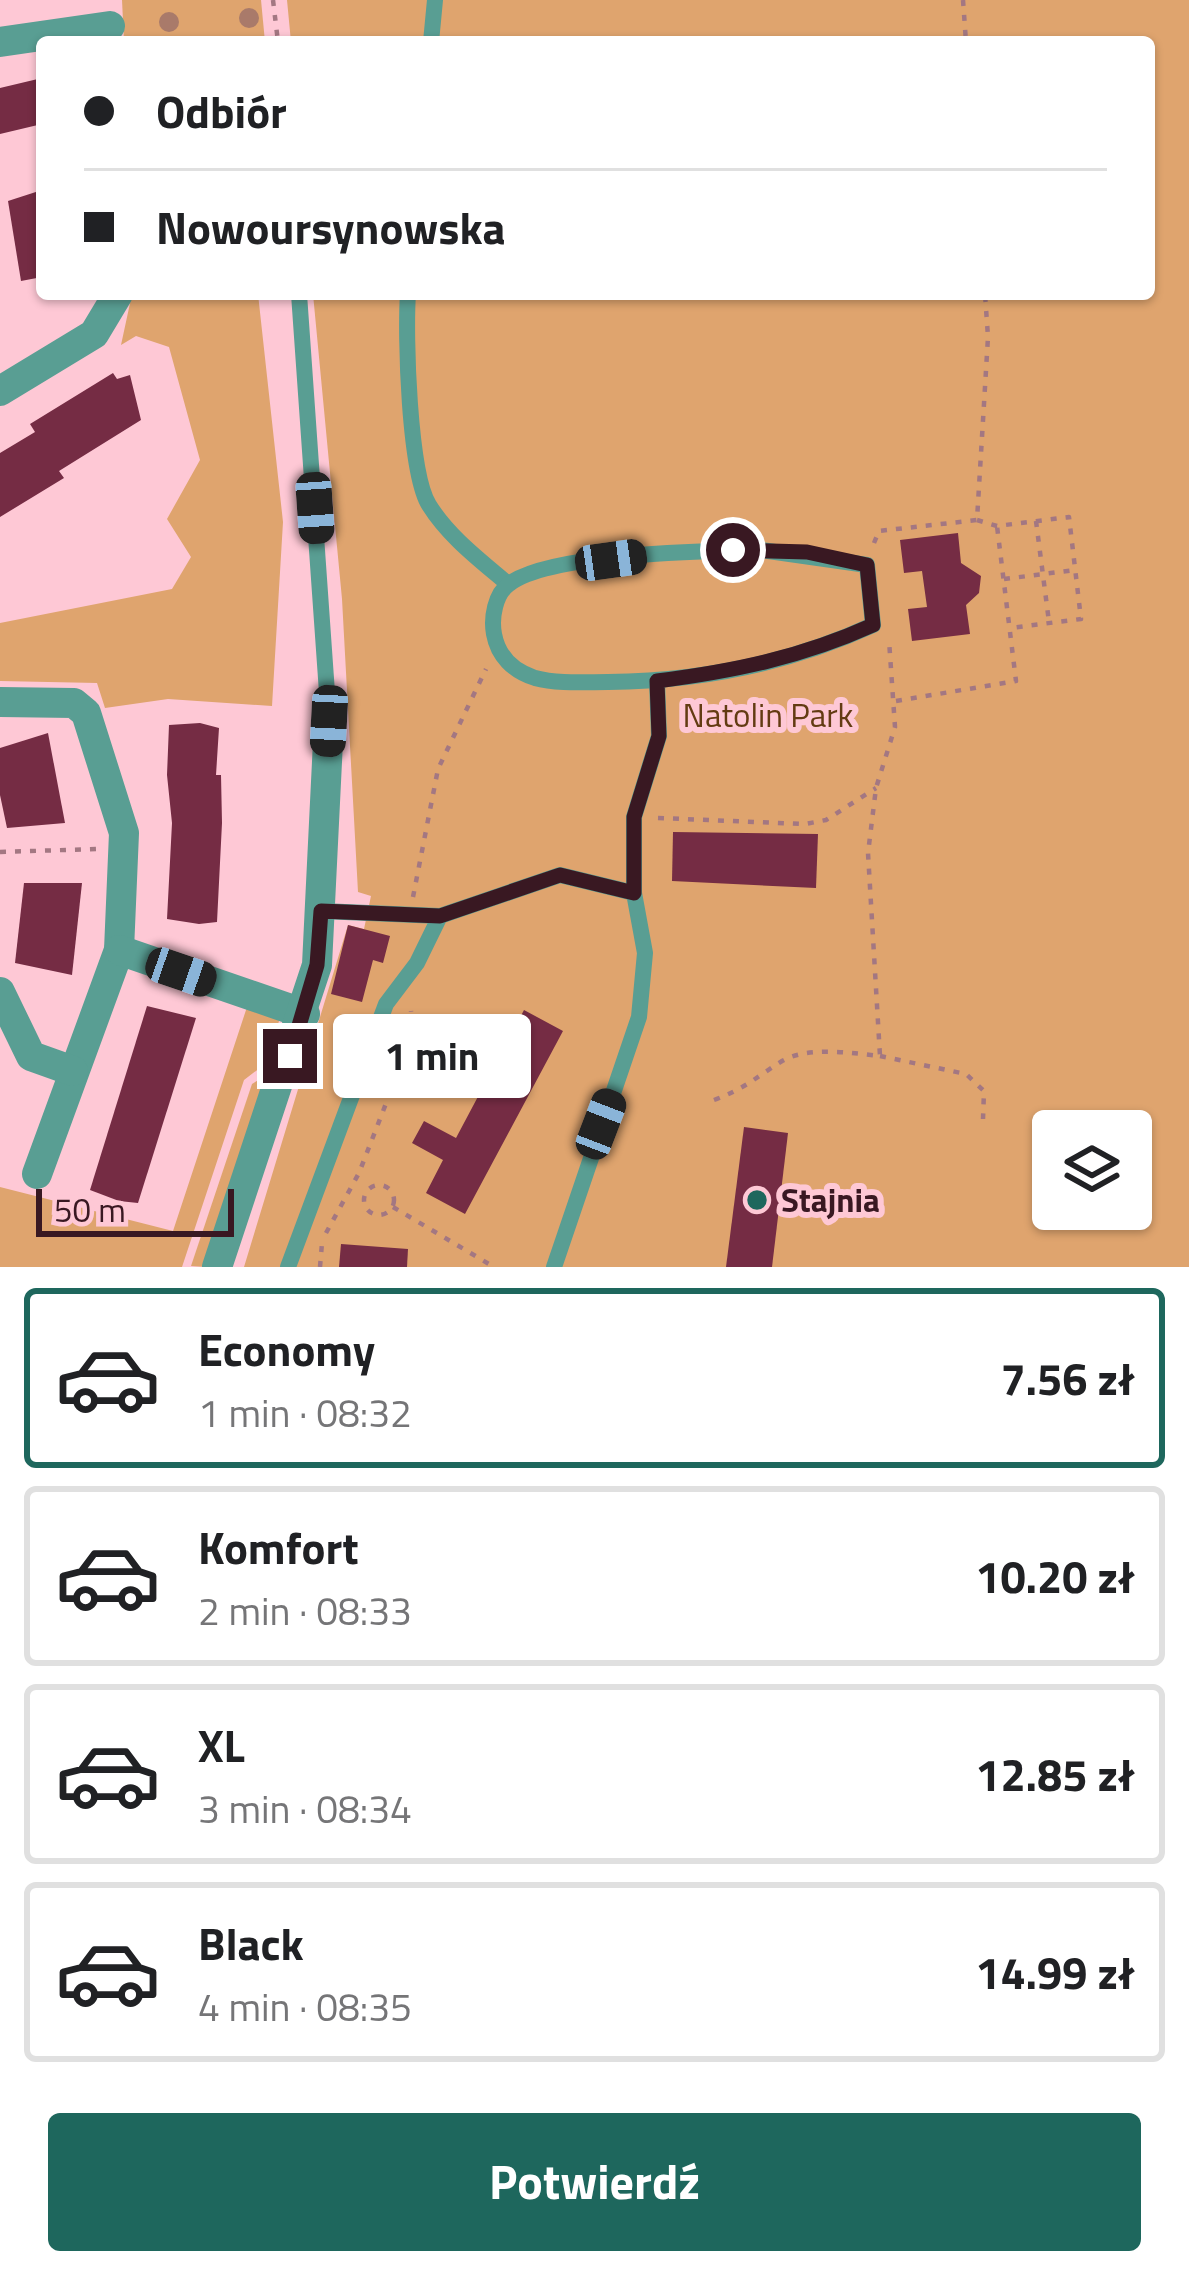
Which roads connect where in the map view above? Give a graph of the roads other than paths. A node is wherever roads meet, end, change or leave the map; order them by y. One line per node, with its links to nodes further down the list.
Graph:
1 (435, 0): 3 (lane)
2 (110, 23): 4 (street)
3 (432, 36)
4 (0, 42)
5 (114, 300): 8 (street)
6 (299, 300): 12 (lane)
7 (408, 300): 9 (lane)
8 (2, 380)
9 (508, 584): 10 (lane); 10 (lane)
10 (657, 681): 13 (lane)
11 (0, 702): 16 (street)
12 (329, 721): 14 (street)
13 (634, 893): 15 (lane); 23 (lane)
14 (321, 911): 15 (lane); 18 (street)
15 (440, 916): 22 (lane)
16 (118, 950): 18 (street); 19 (street)
17 (0, 992): 19 (street)
18 (305, 1014): 21 (street)
19 (73, 1071): 20 (street)
20 (37, 1174)
21 (217, 1267)
22 (288, 1267)
23 (554, 1267)

